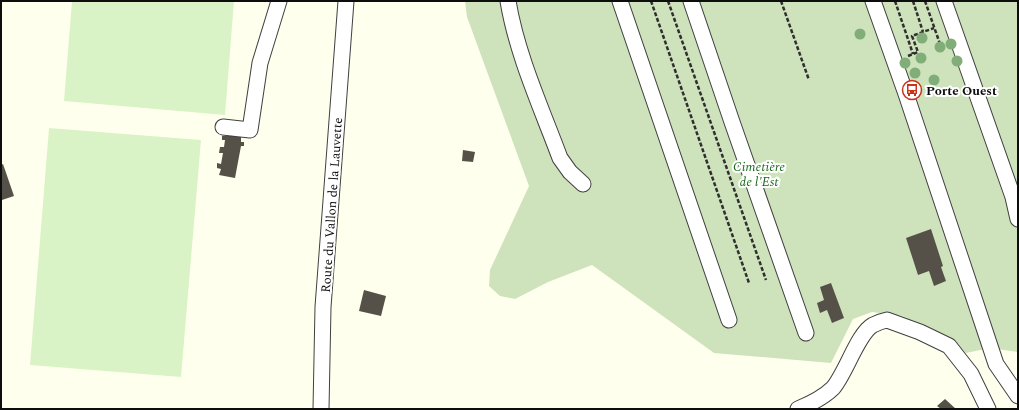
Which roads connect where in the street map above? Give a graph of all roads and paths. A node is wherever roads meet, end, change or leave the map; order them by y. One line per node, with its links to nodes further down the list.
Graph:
1 (279, 1): 18 (street)
2 (346, 1): 26 (street, Route du Vallon de la Lauvette)
3 (508, 1): 19 (street)
4 (620, 1): 23 (street)
5 (651, 1): 22 (path)
6 (668, 1): 21 (path)
7 (691, 1): 24 (street)
8 (782, 1): 17 (path)
9 (873, 1): 25 (street)
10 (895, 1): 15 (path)
11 (912, 1): 14 (path)
12 (944, 1): 20 (street)
13 (934, 28): 14 (path)
14 (923, 32): 15 (path)
15 (913, 54): 16 (path)
16 (903, 58)
17 (809, 80)
18 (223, 127)
19 (583, 184)
20 (1018, 219)
21 (766, 280)
22 (749, 283)
23 (729, 320)
24 (806, 332)
25 (1018, 396)
26 (322, 409)
27 (798, 409): 28 (street)
28 (988, 409)

